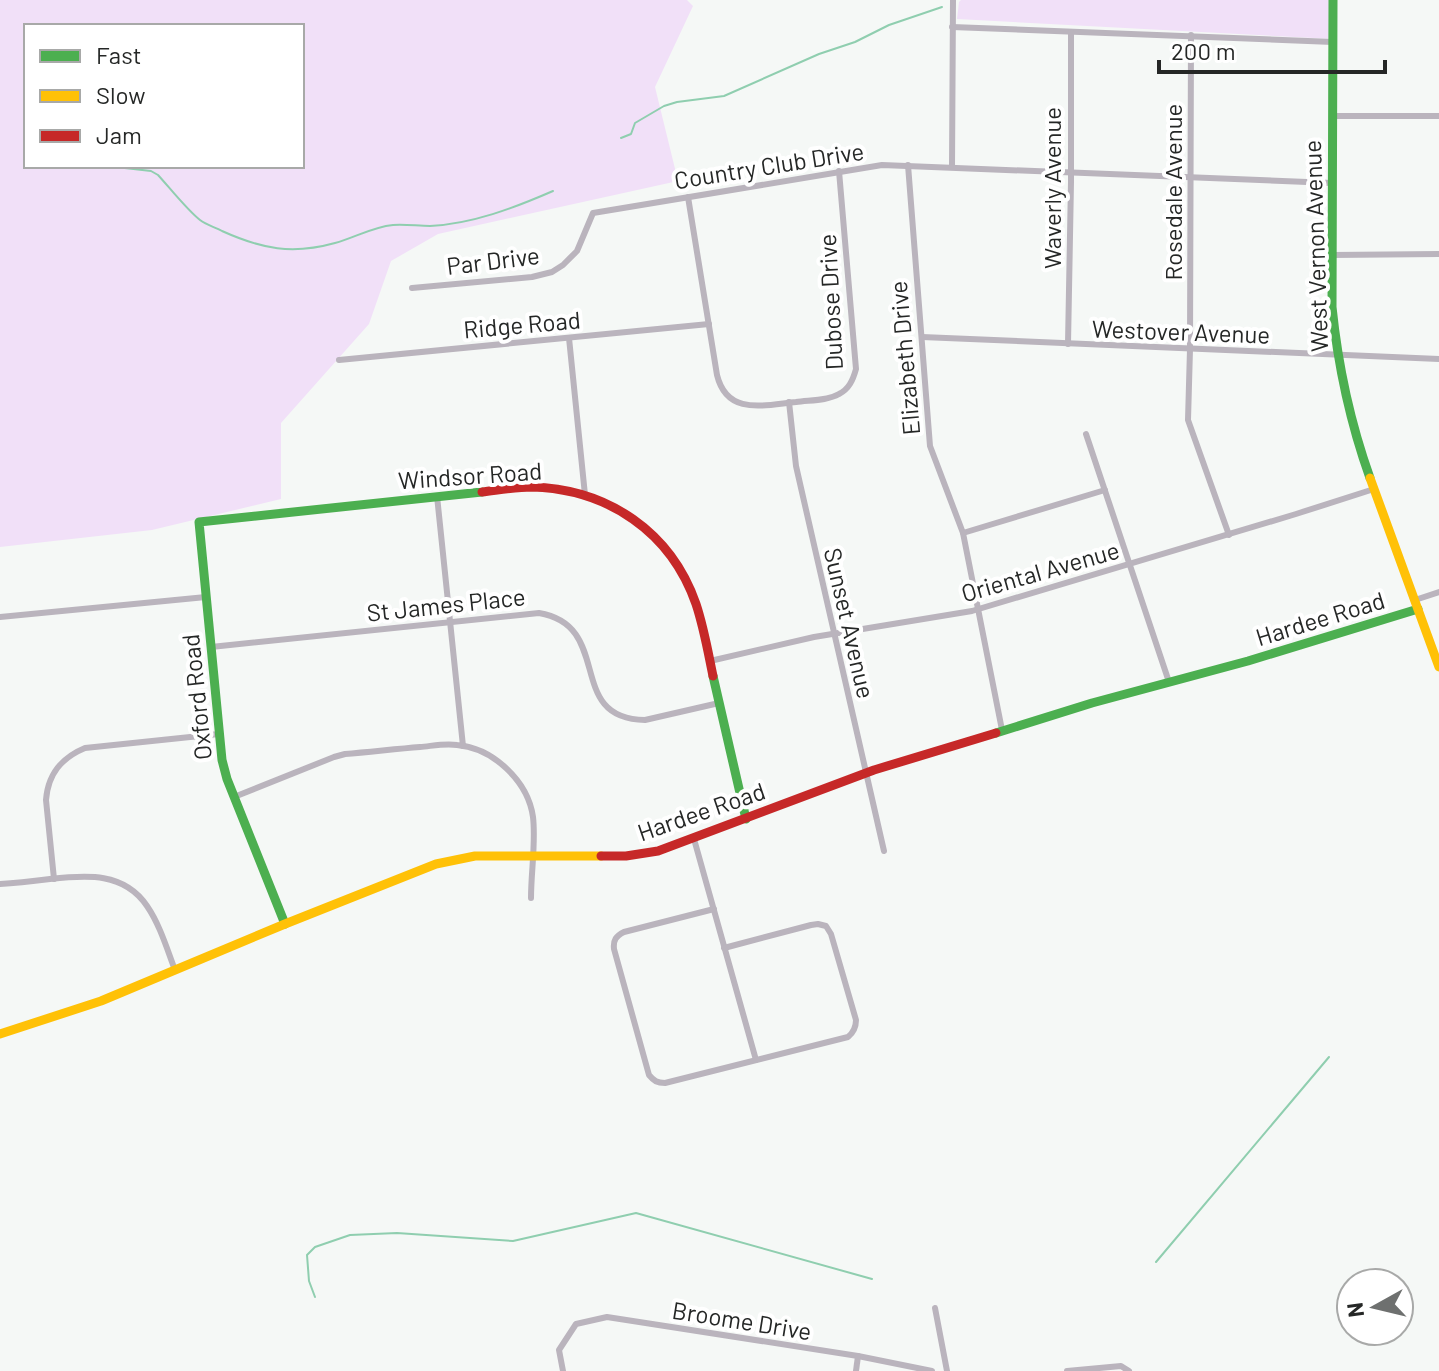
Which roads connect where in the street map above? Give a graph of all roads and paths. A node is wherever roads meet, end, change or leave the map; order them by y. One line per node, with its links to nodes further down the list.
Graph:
1 (953, 0): 3 (street)
2 (1333, 0): 6 (street, West Vernon Avenue)
3 (952, 27): 4 (street); 10 (street)
4 (1071, 32): 5 (street); 12 (street, Waverly Avenue)
5 (1191, 35): 6 (street); 13 (street, Rosedale Avenue)
6 (1333, 42): 7 (street, West Vernon Avenue)
7 (1332, 116): 8 (street); 14 (street, West Vernon Avenue)
8 (1439, 116)
9 (908, 165): 10 (street, Country Club Drive); 11 (street, Country Club Drive); 21 (street, Elizabeth Drive)
10 (952, 167): 12 (street, Country Club Drive)
11 (839, 171): 15 (street, Country Club Drive); 28 (street, Dubose Drive)
12 (1070, 172): 13 (street, Country Club Drive); 23 (street, Waverly Avenue)
13 (1191, 178): 14 (street, Country Club Drive); 24 (street, Rosedale Avenue)
14 (1332, 183): 18 (street, West Vernon Avenue)
15 (688, 197): 16 (street, Country Club Drive); 20 (street, Dubose Drive)
16 (593, 213): 19 (street, Par Drive)
17 (1439, 254): 18 (street)
18 (1332, 255): 25 (street, West Vernon Avenue)
19 (412, 288)
20 (709, 324): 22 (street, Ridge Road); 28 (street, Dubose Drive)
21 (922, 337): 23 (street, Westover Avenue); 34 (street, Elizabeth Drive)
22 (569, 338): 27 (street, Ridge Road); 32 (street)
23 (1068, 344): 24 (street, Westover Avenue)
24 (1190, 349): 25 (street, Westover Avenue); 35 (street, Rosedale Avenue)
25 (1337, 354): 26 (street, Westover Avenue); 30 (street, West Vernon Avenue)
26 (1439, 359)
27 (339, 360)
28 (789, 402): 44 (street, Sunset Avenue)
29 (1086, 434): 31 (street)
30 (1374, 489): 35 (street, Oriental Avenue); 40 (street, West Vernon Avenue)
31 (1105, 490): 34 (street); 37 (street)
32 (585, 495): 33 (street, Windsor Road); 46 (street, Windsor Road)
33 (437, 496): 36 (street, Windsor Road); 43 (street)
34 (963, 533): 41 (street, Elizabeth Drive)
35 (1229, 535): 37 (street, Oriental Avenue)
36 (202, 552): 39 (street, Oxford Road)
37 (1130, 564): 41 (street, Oriental Avenue); 48 (street)
38 (1439, 592): 40 (street, Hardee Road)
39 (206, 597): 42 (street); 45 (street, Oxford Road)
40 (1416, 605): 47 (street, West Vernon Avenue); 48 (street, Hardee Road)
41 (979, 609): 44 (street, Oriental Avenue); 50 (street, Elizabeth Drive)
42 (0, 617)
43 (449, 621): 45 (street, St James Place); 49 (street, St James Place); 52 (street)
44 (834, 633): 46 (street, Oriental Avenue); 53 (street, Sunset Avenue)
45 (211, 647): 51 (street, Oxford Road)
46 (710, 661): 49 (street, Windsor Road)
47 (1439, 667)
48 (1169, 682): 50 (street, Hardee Road)
49 (719, 703): 55 (street, Windsor Road)
50 (1002, 730): 53 (street, Hardee Road)
51 (219, 734): 54 (street, Oxford Road); 59 (street)
52 (463, 746): 54 (street); 58 (street)
53 (866, 772): 55 (street, Hardee Road); 57 (street, Sunset Avenue)
54 (234, 797): 63 (street, Oxford Road)
55 (746, 819): 56 (street, Hardee Road)
56 (694, 839): 58 (street, Hardee Road); 62 (street)
57 (884, 851)
58 (532, 857): 61 (street); 63 (street, Hardee Road)
59 (54, 879): 60 (street); 65 (street)
60 (0, 884)
61 (531, 898)
62 (714, 909): 64 (street); 67 (street)
63 (285, 924): 65 (street, Hardee Road)
64 (724, 948): 67 (street); 67 (street)
65 (175, 970): 66 (street, Hardee Road)
66 (0, 1034)
67 (756, 1060)
68 (935, 1308): 73 (street)
69 (858, 1356): 70 (street, Broome Drive); 71 (street); 72 (street, Broome Drive)
70 (563, 1371)
71 (856, 1371)
72 (932, 1371)
73 (947, 1371)
74 (1067, 1371): 75 (street)
75 (1129, 1371)

